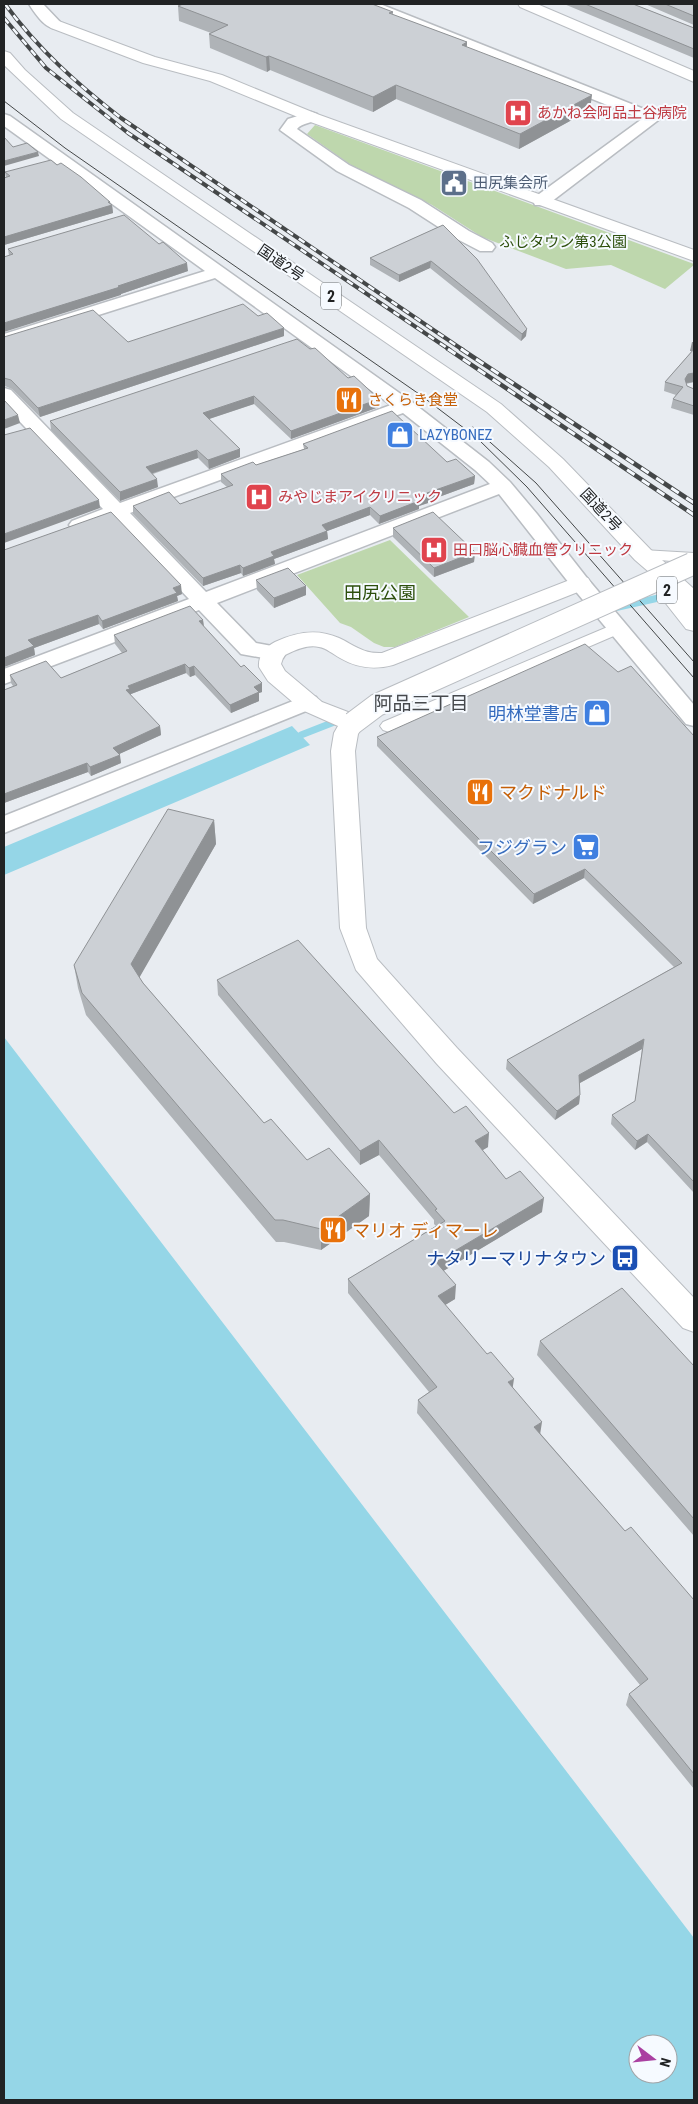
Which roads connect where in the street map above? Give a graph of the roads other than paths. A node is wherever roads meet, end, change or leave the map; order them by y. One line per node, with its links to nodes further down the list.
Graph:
1 (36, 4): 4 (street)
2 (368, 4): 11 (street)
3 (525, 4): 6 (main road)
4 (56, 25): 7 (main road)
5 (4, 56): 25 (main road, 国道2号 / 2)
6 (694, 77)
7 (311, 117): 11 (main road); 14 (street)
8 (4, 119): 9 (street)
9 (58, 158): 10 (street); 12 (street)
10 (40, 163)
11 (541, 201): 15 (main road)
12 (136, 213): 13 (street); 16 (street)
13 (117, 218)
14 (486, 247)
15 (694, 256)
16 (218, 272): 17 (street); 18 (street)
17 (308, 336): 19 (street); 21 (street)
18 (4, 340)
19 (289, 343)
20 (4, 394): 23 (street)
21 (405, 406): 22 (street); 23 (street)
22 (503, 486): 27 (street); 28 (street)
23 (116, 512): 24 (street); 28 (street)
24 (60, 532)
25 (643, 555): 26 (street); 29 (main road, 国道2号 / 2); 30 (main road, 国道2号 / 2)
26 (694, 562): 37 (main road, bridge)
27 (580, 583): 31 (street); 32 (main road)
28 (202, 601): 32 (street); 33 (street)
29 (694, 601)
30 (694, 624)
31 (617, 628): 35 (street); 36 (street)
32 (275, 653): 34 (main road)
33 (4, 677)
34 (316, 707): 37 (main road); 38 (street)
35 (694, 719)
36 (389, 726)
37 (348, 732): 39 (main road)
38 (4, 825)
39 (694, 1319)

